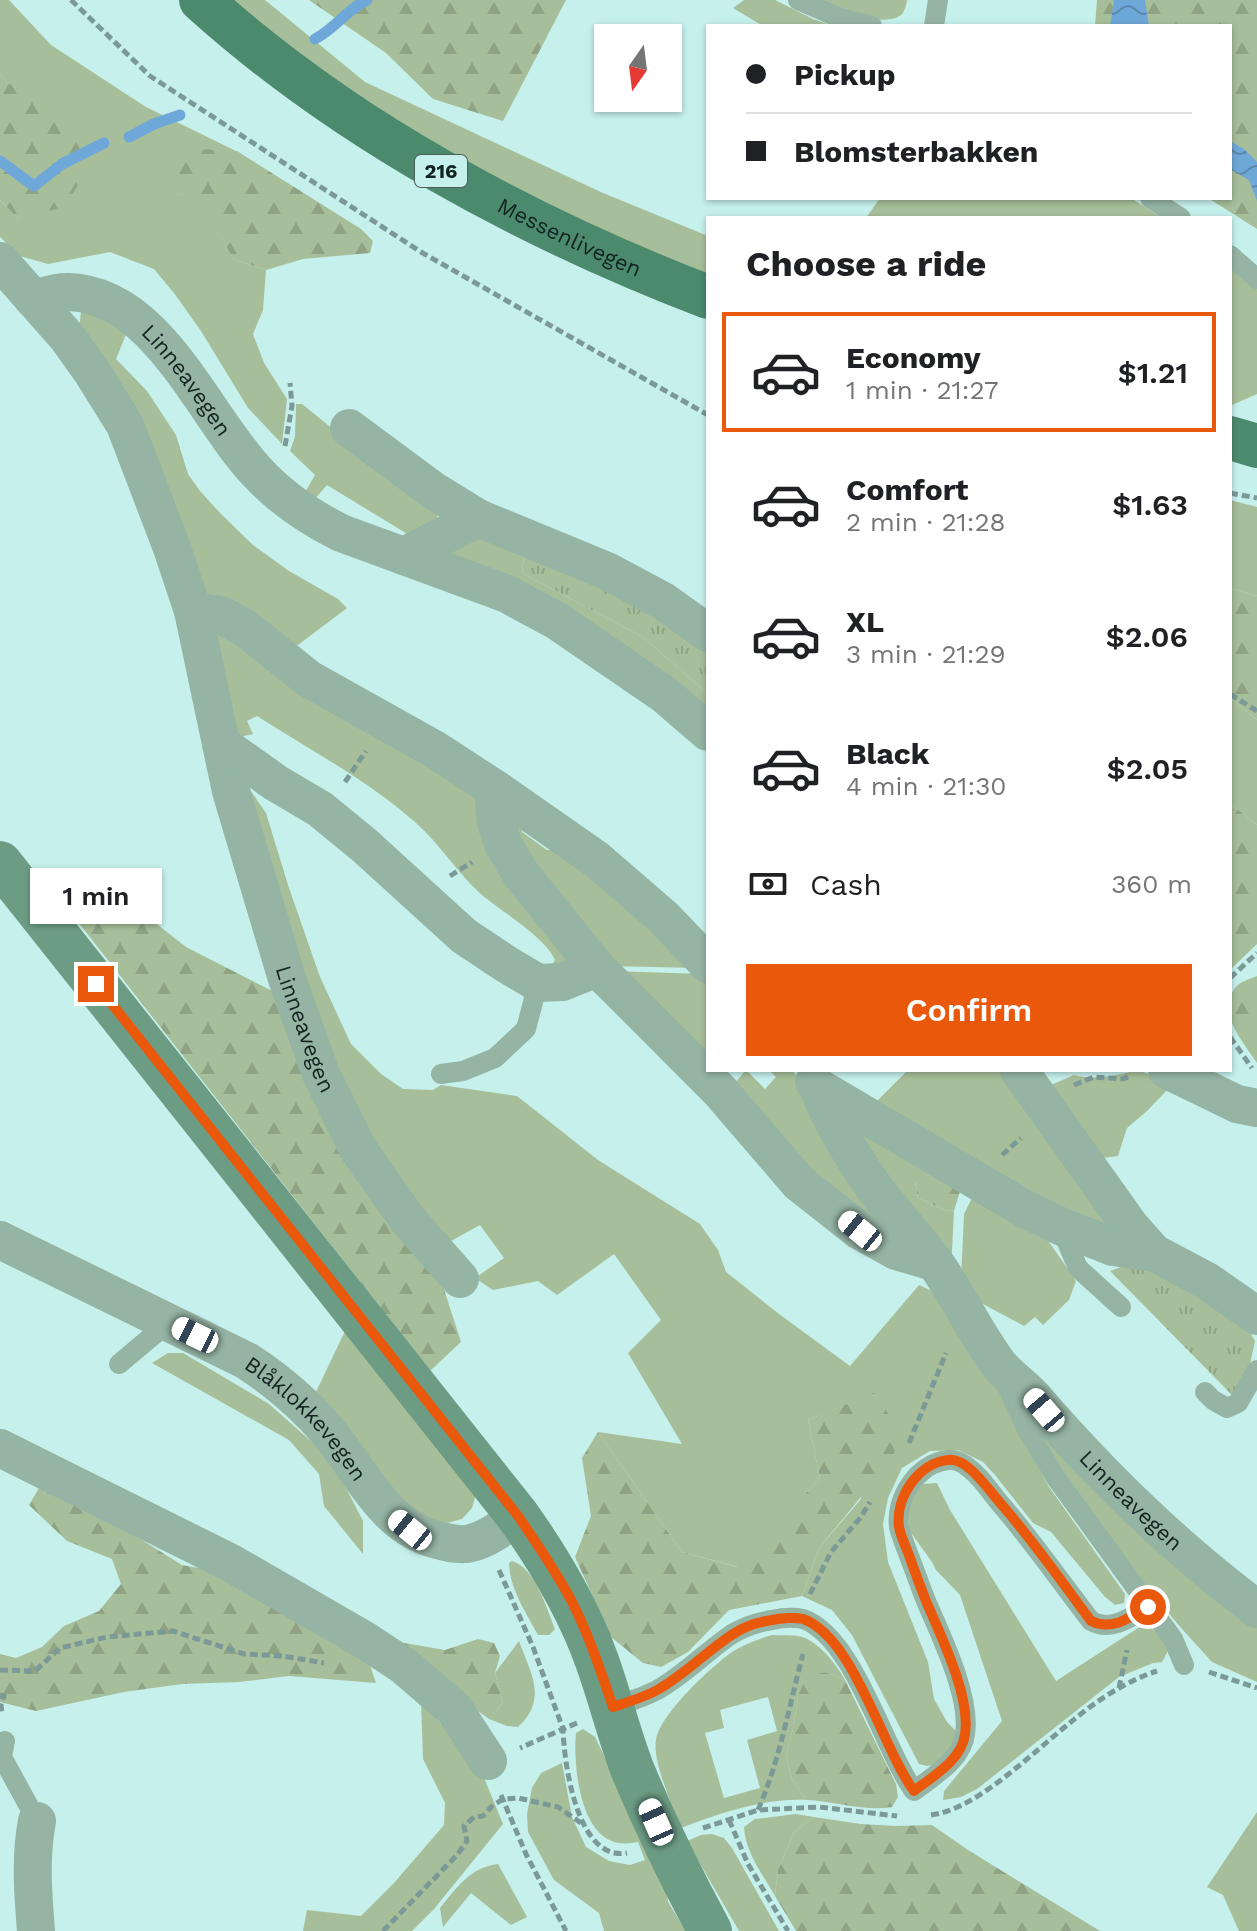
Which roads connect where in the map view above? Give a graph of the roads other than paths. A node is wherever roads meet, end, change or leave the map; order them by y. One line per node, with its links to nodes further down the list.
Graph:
1 (201, 0): 11 (main road, Messenlivegen / 216)
2 (798, 0): 4 (lane)
3 (938, 0): 5 (lane)
4 (864, 24)
5 (934, 24)
6 (1153, 200): 7 (lane)
7 (1178, 216)
8 (1232, 257): 10 (lane)
9 (0, 261): 12 (street, Linneavegen)
10 (1257, 279)
11 (706, 296)
12 (33, 299): 17 (street, Linneavegen); 18 (street, Linneavegen)
13 (349, 428): 16 (street)
14 (1232, 439): 15 (main road)
15 (1257, 446)
16 (478, 518): 17 (street); 19 (street)
17 (404, 556): 20 (street, Linneavegen)
18 (193, 611): 21 (street, Linneavegen); 22 (street)
19 (706, 632)
20 (706, 730)
21 (221, 744): 26 (street); 38 (street, Linneavegen)
22 (497, 790): 24 (street); 25 (street)
23 (0, 863): 47 (street)
24 (706, 962)
25 (597, 968): 26 (street); 37 (street)
26 (538, 983): 28 (lane)
27 (1150, 1072): 31 (street)
28 (441, 1074)
29 (811, 1079): 33 (street, Linneavegen); 37 (street, Linneavegen)
30 (1029, 1084): 35 (street, Linneavegen)
31 (1257, 1108)
32 (0, 1215): 36 (street, Blåklokkevegen)
33 (1060, 1226): 35 (street, Linneavegen); 39 (lane)
34 (0, 1240): 36 (street, Blåklokkevegen)
35 (1154, 1253): 40 (street, Linneavegen)
36 (36, 1257): 41 (street, Blåklokkevegen)
37 (934, 1262): 43 (street, Linneavegen)
38 (460, 1279)
39 (1121, 1307)
40 (1257, 1316)
41 (169, 1322): 42 (lane); 47 (street, Blåklokkevegen)
42 (119, 1364)
43 (998, 1364): 48 (lane); 49 (street, Linneavegen)
44 (1257, 1370): 45 (lane)
45 (1205, 1392)
46 (0, 1448): 53 (street)
47 (502, 1527): 51 (street)
48 (1148, 1607): 50 (lane); 51 (lane)
49 (1257, 1609)
50 (1184, 1665)
51 (613, 1707): 56 (street)
52 (5, 1741): 54 (lane)
53 (488, 1761)
54 (37, 1821): 55 (street)
55 (36, 1931)
56 (710, 1931)

